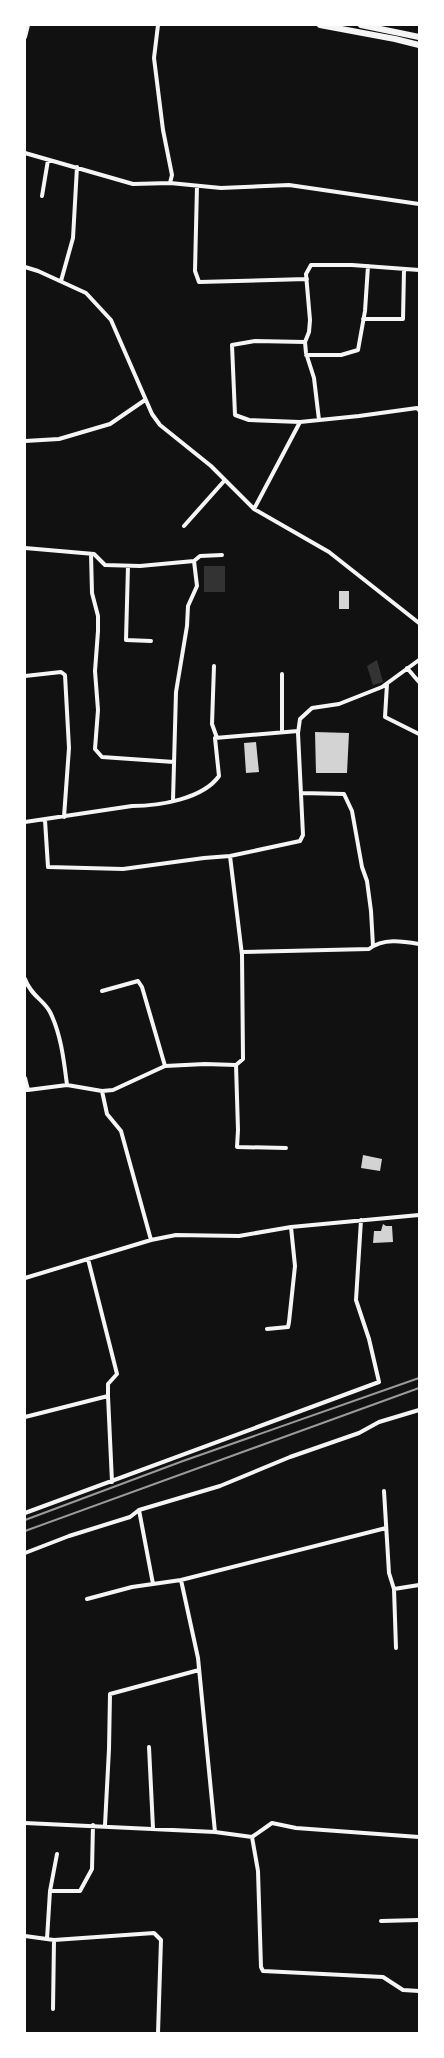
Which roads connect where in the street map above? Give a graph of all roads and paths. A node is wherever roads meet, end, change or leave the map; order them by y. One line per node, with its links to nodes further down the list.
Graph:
1 (28, 25): 5 (street)
2 (158, 25): 11 (street)
3 (320, 25): 7 (highway)
4 (360, 25): 6 (highway)
5 (25, 37)
6 (419, 37)
7 (419, 45)
8 (25, 153): 9 (street)
9 (48, 160): 10 (street); 13 (street)
10 (77, 167): 11 (street); 20 (street)
11 (170, 183): 12 (street)
12 (197, 186): 14 (street); 19 (street)
13 (42, 196)
14 (419, 204)
15 (368, 266): 17 (street); 19 (street); 21 (street)
16 (25, 267): 20 (street)
17 (404, 270): 18 (street); 21 (street)
18 (419, 270)
19 (307, 279): 22 (street)
20 (61, 281): 24 (street)
21 (363, 319): 23 (street)
22 (305, 342): 23 (street); 27 (street)
23 (306, 355): 26 (street)
24 (146, 400): 28 (street); 29 (street)
25 (419, 410): 26 (street)
26 (319, 420): 27 (street)
27 (300, 422): 30 (street)
28 (25, 441)
29 (225, 480): 30 (street); 31 (street)
30 (254, 508): 37 (street)
31 (184, 526)
32 (25, 548): 33 (street)
33 (91, 554): 36 (street); 50 (street)
34 (222, 556): 35 (street)
35 (194, 561): 36 (street); 50 (street)
36 (128, 566): 38 (street)
37 (419, 623)
38 (151, 640)
39 (419, 660): 41 (street)
40 (214, 666): 49 (street)
41 (407, 668): 44 (street); 45 (street)
42 (282, 674): 47 (street)
43 (25, 676): 53 (street)
44 (419, 682)
45 (387, 684): 46 (street); 48 (street)
46 (298, 731): 47 (street); 51 (street)
47 (282, 732): 49 (street)
48 (419, 734)
49 (217, 738): 52 (street)
50 (174, 762): 52 (street)
51 (302, 793): 56 (street); 58 (street)
52 (172, 800): 53 (street)
53 (64, 817): 54 (street)
54 (45, 820): 55 (street); 56 (street)
55 (25, 822)
56 (230, 856): 59 (street)
57 (419, 944): 58 (street)
58 (373, 946): 59 (street)
59 (242, 952): 62 (street)
60 (25, 978): 65 (street)
61 (102, 991): 63 (street)
62 (236, 1065): 63 (street); 68 (street)
63 (165, 1066): 67 (street)
64 (25, 1078): 66 (street)
65 (67, 1085): 66 (street); 67 (street)
66 (27, 1090)
67 (102, 1091): 72 (street)
68 (286, 1148)
69 (419, 1215): 70 (street)
70 (362, 1220): 71 (street); 79 (street)
71 (291, 1227): 72 (street); 75 (street)
72 (152, 1240): 73 (street)
73 (88, 1259): 74 (street); 76 (street)
74 (25, 1278)
75 (267, 1329)
76 (108, 1396): 78 (street); 79 (street)
77 (419, 1410): 81 (street)
78 (25, 1417)
79 (112, 1482): 82 (street)
80 (384, 1491): 83 (street)
81 (139, 1510): 84 (street); 86 (street)
82 (25, 1513)
83 (386, 1528): 85 (street); 88 (street)
84 (25, 1553)
85 (182, 1580): 86 (street); 91 (street)
86 (152, 1584): 89 (street)
87 (419, 1585): 88 (street)
88 (394, 1589): 90 (street)
89 (87, 1599)
90 (396, 1648)
91 (199, 1670): 95 (street); 97 (street)
92 (149, 1747): 96 (street)
93 (25, 1823): 94 (street)
94 (92, 1825): 95 (street); 101 (street)
95 (105, 1825): 96 (street)
96 (153, 1828): 97 (street)
97 (215, 1832): 98 (street)
98 (252, 1837): 99 (street); 107 (street)
99 (419, 1837)
100 (57, 1854): 101 (street)
101 (50, 1891): 105 (street)
102 (419, 1920): 103 (street)
103 (381, 1921)
104 (25, 1936): 105 (street)
105 (47, 1939): 106 (street)
106 (54, 1940): 108 (street); 109 (street)
107 (419, 1991)
108 (53, 2009)
109 (158, 2033)

